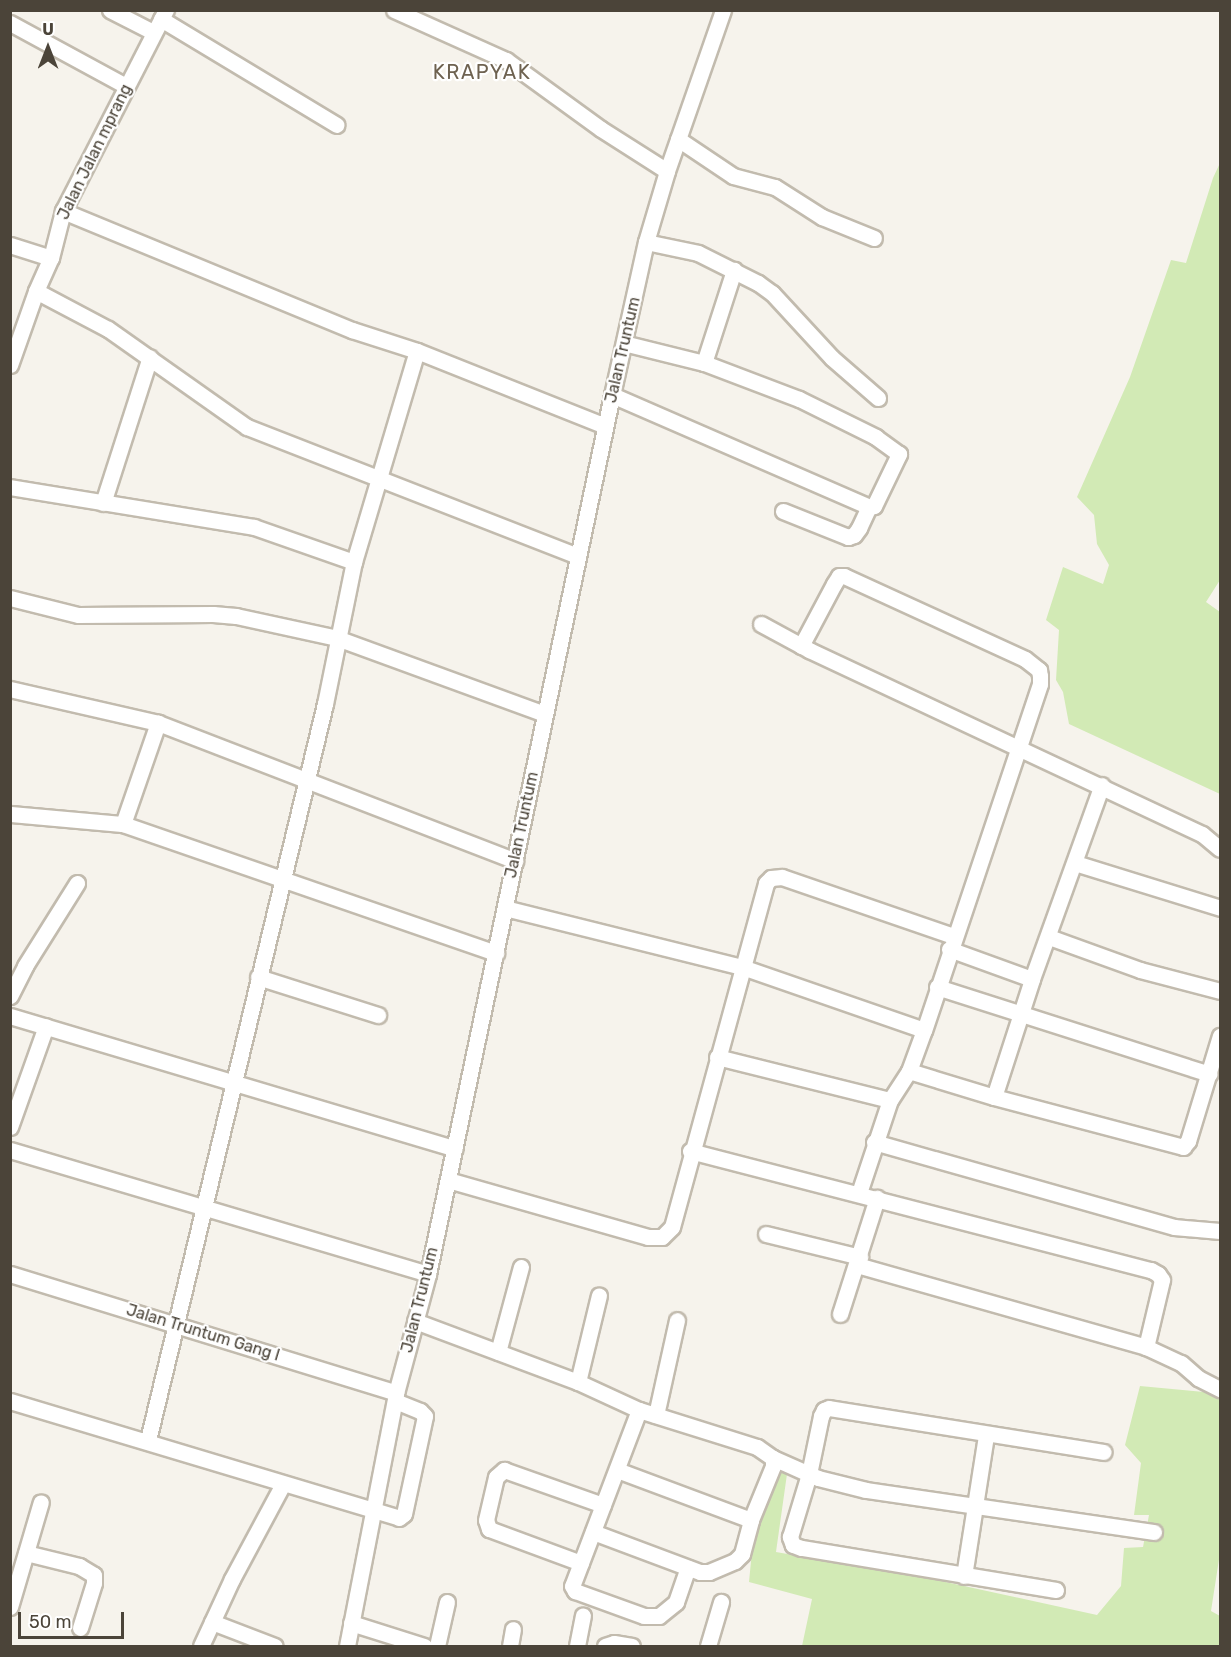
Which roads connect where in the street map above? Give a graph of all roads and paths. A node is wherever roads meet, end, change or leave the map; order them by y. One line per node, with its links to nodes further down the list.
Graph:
1 (110, 10): 4 (street)
2 (723, 10): 8 (street, Jalan Truntum)
3 (401, 12): 9 (street)
4 (160, 21): 6 (street, Jalan Jalan mprang); 7 (street)
5 (10, 23): 6 (street)
6 (126, 86): 10 (street, Jalan Jalan mprang)
7 (337, 124)
8 (678, 139): 9 (street, Jalan Truntum); 11 (street)
9 (666, 171): 12 (street, Jalan Truntum)
10 (63, 212): 14 (street, Jalan Jalan mprang); 18 (street)
11 (874, 238)
12 (646, 242): 15 (street); 17 (street, Jalan Truntum)
13 (10, 245): 14 (street)
14 (51, 258): 16 (street, Jalan Jalan mprang)
15 (734, 270): 20 (street); 23 (street)
16 (36, 291): 19 (street); 21 (street, Jalan Jalan mprang)
17 (624, 343): 20 (street); 22 (street, Jalan Truntum)
18 (417, 351): 24 (street); 25 (street)
19 (150, 357): 25 (street); 27 (street)
20 (704, 363): 28 (street)
21 (10, 365)
22 (612, 395): 24 (street, Jalan Truntum); 28 (street)
23 (878, 398)
24 (606, 426): 30 (street, Jalan Truntum)
25 (378, 479): 30 (street); 31 (street)
26 (10, 487): 27 (street)
27 (103, 503): 31 (street)
28 (868, 507): 29 (street)
29 (783, 511)
30 (578, 556): 37 (street, Jalan Truntum)
31 (354, 562): 34 (street)
32 (10, 598): 34 (street)
33 (761, 624): 35 (street)
34 (338, 638): 37 (street); 40 (street)
35 (801, 646): 39 (street); 39 (street)
36 (10, 688): 38 (street)
37 (545, 714): 45 (street, Jalan Truntum)
38 (158, 723): 40 (street); 43 (street)
39 (1018, 746): 41 (street); 52 (street)
40 (306, 780): 45 (street); 47 (street)
41 (1102, 785): 44 (street); 46 (street)
42 (10, 814): 43 (street)
43 (123, 824): 47 (street)
44 (1221, 849)
45 (515, 861): 49 (street, Jalan Truntum)
46 (1075, 863): 50 (street); 51 (street)
47 (282, 879): 53 (street); 55 (street)
48 (77, 883): 59 (street)
49 (505, 908): 53 (street, Jalan Truntum); 54 (street)
50 (1221, 908)
51 (1049, 937): 56 (street); 58 (street)
52 (951, 942): 54 (street); 56 (street); 57 (street)
53 (496, 953): 74 (street, Jalan Truntum)
54 (745, 968): 64 (street); 66 (street)
55 (258, 977): 61 (street); 69 (street)
56 (1032, 979): 60 (street)
57 (937, 987): 60 (street); 64 (street)
58 (1221, 991)
59 (10, 996)
60 (1020, 1015): 68 (street); 70 (street)
61 (378, 1016)
62 (10, 1017): 63 (street)
63 (46, 1026): 69 (street); 72 (street)
64 (924, 1030): 67 (street)
65 (1221, 1036): 68 (street)
66 (717, 1057): 71 (street); 76 (street)
67 (909, 1071): 70 (street); 71 (street)
68 (1209, 1074): 70 (street)
69 (233, 1084): 74 (street); 80 (street)
70 (994, 1097)
71 (890, 1100): 73 (street)
72 (10, 1127)
73 (873, 1142): 78 (street); 81 (street)
74 (454, 1149): 77 (street, Jalan Truntum)
75 (10, 1150): 80 (street)
76 (690, 1151): 77 (street); 78 (street)
77 (448, 1176): 86 (street, Jalan Truntum)
78 (859, 1194): 79 (street)
79 (877, 1198): 83 (street); 92 (street)
80 (204, 1206): 86 (street); 91 (street)
81 (1221, 1231)
82 (766, 1234): 83 (street)
83 (859, 1261): 88 (street); 92 (street)
84 (521, 1267): 93 (street)
85 (10, 1274): 91 (street, Jalan Truntum Gang I)
86 (428, 1274): 90 (street, Jalan Truntum)
87 (599, 1295): 94 (street)
88 (840, 1314)
89 (677, 1320): 99 (street)
90 (415, 1321): 93 (street); 96 (street, Jalan Truntum)
91 (174, 1323): 96 (street, Jalan Truntum Gang I); 101 (street)
92 (1146, 1347): 95 (street)
93 (498, 1352): 94 (street)
94 (578, 1382): 98 (street)
95 (1221, 1389)
96 (395, 1397): 110 (street, Jalan Truntum); 110 (street, Jalan Truntum Gang I)
97 (10, 1401): 101 (street)
98 (639, 1410): 99 (street); 104 (street)
99 (656, 1414): 103 (street)
100 (986, 1435): 102 (street); 105 (street); 109 (street)
101 (147, 1440): 106 (street)
102 (1103, 1452)
103 (773, 1458): 105 (street); 111 (street)
104 (617, 1470): 108 (street); 111 (street)
105 (809, 1474): 109 (street); 117 (street)
106 (283, 1484): 110 (street); 123 (street)
107 (41, 1502): 114 (street)
108 (603, 1505): 112 (street); 115 (street)
109 (975, 1505): 113 (street); 117 (street)
110 (375, 1512): 124 (street, Jalan Truntum)
111 (751, 1520): 116 (street)
112 (593, 1532): 115 (street); 116 (street)
113 (1154, 1532)
114 (26, 1553): 121 (street); 125 (street)
115 (581, 1563): 116 (street)
116 (688, 1568)
117 (964, 1576): 118 (street)
118 (1056, 1590)
119 (447, 1602): 131 (street)
120 (721, 1602): 136 (street)
121 (10, 1607)
122 (583, 1617): 133 (street)
123 (212, 1622): 127 (street); 128 (street)
124 (351, 1623): 129 (street, Jalan Truntum); 130 (street)
125 (80, 1628)
126 (513, 1629): 132 (street)
127 (201, 1647)
128 (274, 1647)
129 (347, 1647)
130 (424, 1647)
131 (437, 1647)
132 (510, 1647)
133 (577, 1647)
134 (605, 1647): 135 (street)
135 (632, 1647)
136 (708, 1647)

